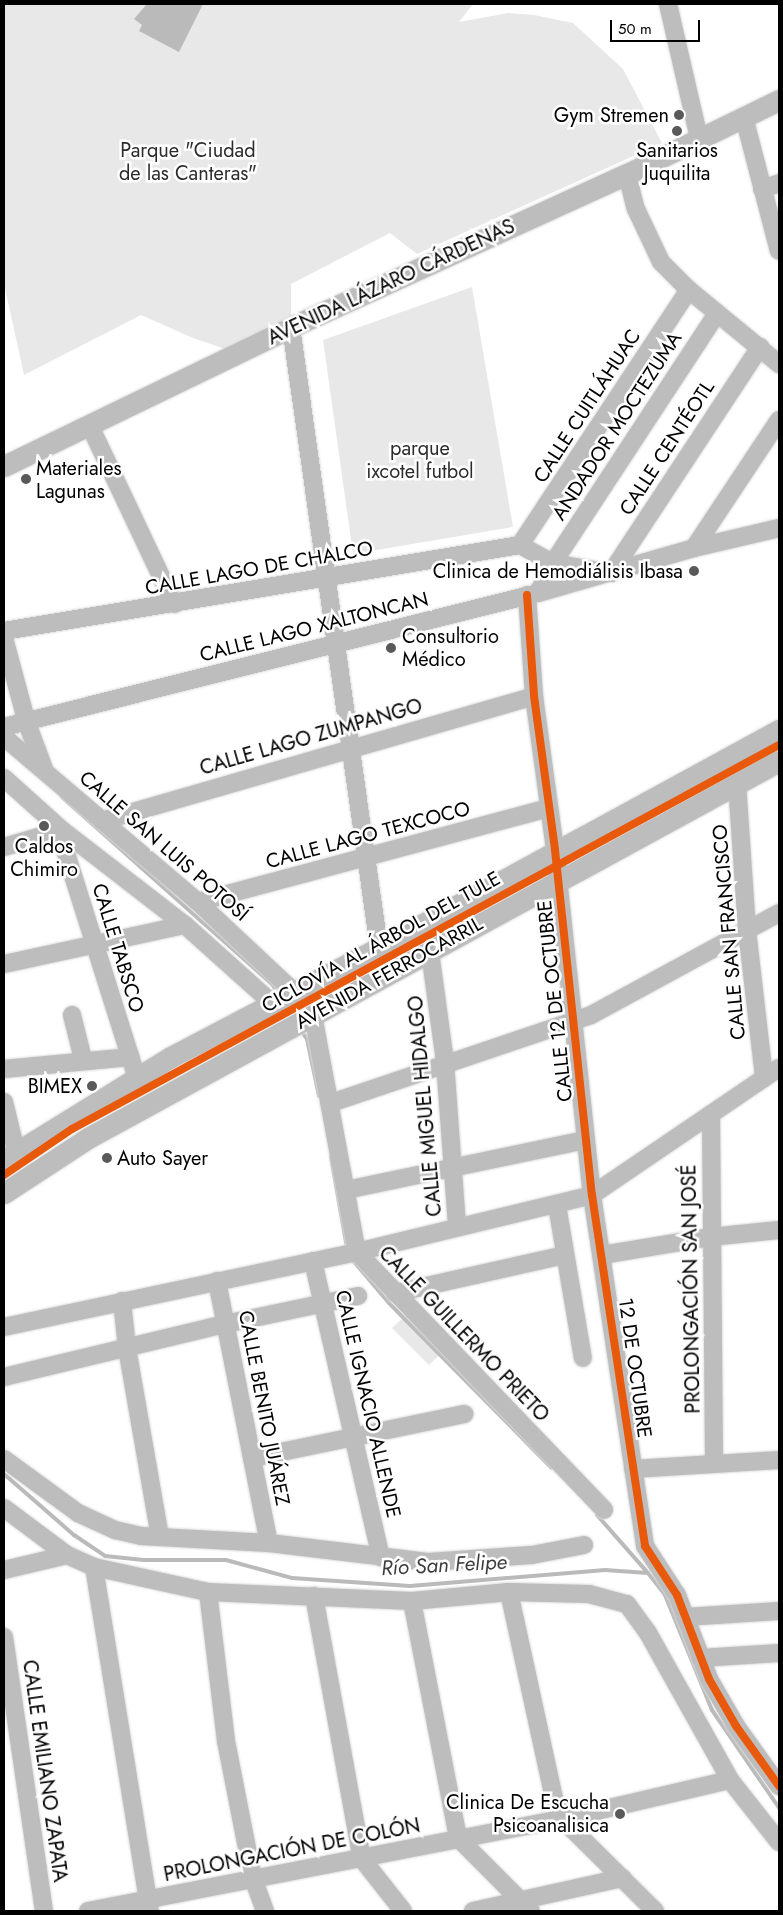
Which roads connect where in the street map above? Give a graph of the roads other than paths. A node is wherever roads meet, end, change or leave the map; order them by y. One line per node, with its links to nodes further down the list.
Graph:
1 (668, 4): 4 (street)
2 (779, 100): 3 (main road, AVENIDA LÁZARO CÁRDENAS)
3 (744, 117): 4 (main road, AVENIDA LÁZARO CÁRDENAS); 7 (street)
4 (699, 138): 5 (main road, AVENIDA LÁZARO CÁRDENAS)
5 (627, 174): 9 (street); 11 (main road, AVENIDA LÁZARO CÁRDENAS)
6 (779, 183): 7 (street)
7 (762, 189): 8 (street)
8 (779, 252)
9 (689, 290): 10 (street); 18 (street, CALLE CUITLÁHUAC)
10 (717, 313): 12 (street); 20 (street, ANDADOR MOCTEZUMA)
11 (291, 327): 15 (main road, AVENIDA LÁZARO CÁRDENAS); 22 (street)
12 (760, 347): 13 (street); 21 (street, CALLE CENTÉOTL)
13 (779, 364)
14 (779, 420): 19 (street)
15 (90, 426): 16 (main road, AVENIDA LÁZARO CÁRDENAS); 24 (street)
16 (4, 466)
17 (779, 528): 19 (street, CALLE LAGO XALTONCAN)
18 (520, 545): 20 (street); 22 (street, CALLE LAGO DE CHALCO)
19 (694, 548): 21 (street, CALLE LAGO XALTONCAN)
20 (553, 563): 21 (street); 23 (street)
21 (610, 573): 23 (street, CALLE LAGO XALTONCAN)
22 (326, 578): 24 (street, CALLE LAGO DE CHALCO); 27 (street)
23 (532, 594): 27 (street, CALLE LAGO XALTONCAN); 28 (street, CALLE 12 DE OCTUBRE)
24 (174, 604): 25 (street, CALLE LAGO DE CHALCO)
25 (4, 631)
26 (4, 638): 29 (street)
27 (334, 644): 29 (street, CALLE LAGO XALTONCAN); 33 (street)
28 (534, 696): 33 (street, CALLE LAGO ZUMPANGO); 38 (street, CALLE 12 DE OCTUBRE)
29 (27, 723): 30 (street, CALLE LAGO XALTONCAN); 35 (street)
30 (4, 727)
31 (779, 730): 42 (main road, AVENIDA FERROCARRIL)
32 (4, 737): 35 (street, CALLE SAN LUIS POTOSÍ)
33 (351, 746): 39 (street, CALLE LAGO ZUMPANGO); 43 (street)
34 (779, 761): 37 (main road, AVENIDA FERROCARRIL)
35 (44, 769): 39 (street, CALLE SAN LUIS POTOSÍ)
36 (4, 778): 40 (street)
37 (738, 783): 44 (main road, AVENIDA FERROCARRIL); 48 (street, CALLE SAN FRANCISCO)
38 (548, 808): 42 (street, CALLE 12 DE OCTUBRE); 43 (street, CALLE LAGO TEXCOCO)
39 (102, 821): 45 (street, CALLE SAN LUIS POTOSÍ)
40 (61, 831): 41 (street); 47 (street); 49 (street, CALLE TABSCO)
41 (4, 846)
42 (555, 850): 44 (street, CALLE 12 DE OCTUBRE); 50 (main road, AVENIDA FERROCARRIL)
43 (367, 858): 45 (street, CALLE LAGO TEXCOCO); 50 (street)
44 (558, 879): 51 (main road, AVENIDA FERROCARRIL); 56 (street, CALLE 12 DE OCTUBRE)
45 (198, 902): 53 (street, CALLE SAN LUIS POTOSÍ)
46 (779, 913): 48 (street)
47 (185, 925): 49 (street); 53 (street)
48 (747, 930): 56 (street); 63 (street, CALLE SAN FRANCISCO)
49 (96, 946): 52 (street); 57 (street, CALLE TABSCO)
50 (379, 948): 53 (main road, AVENIDA FERROCARRIL)
51 (430, 952): 55 (main road, AVENIDA FERROCARRIL); 59 (street, CALLE MIGUEL HIDALGO)
52 (4, 964)
53 (282, 998): 62 (main road, AVENIDA FERROCARRIL)
54 (72, 1015): 58 (street)
55 (303, 1020): 65 (street, CALLE GUILLERMO PRIETO); 71 (main road, AVENIDA FERROCARRIL)
56 (573, 1021): 59 (street); 67 (street, CALLE 12 DE OCTUBRE)
57 (130, 1057): 58 (street); 62 (street, CALLE TABSCO)
58 (83, 1059): 61 (street)
59 (446, 1062): 65 (street); 69 (street, CALLE MIGUEL HIDALGO)
60 (779, 1068): 63 (street)
61 (4, 1070)
62 (137, 1078): 68 (main road, AVENIDA FERROCARRIL)
63 (764, 1078): 66 (street)
64 (4, 1102): 68 (street)
65 (331, 1103): 70 (street, CALLE GUILLERMO PRIETO)
66 (711, 1114): 72 (street); 76 (street, PROLONGACIÓN SAN JOSÉ)
67 (586, 1140): 69 (street); 72 (street, CALLE 12 DE OCTUBRE)
68 (9, 1147)
69 (451, 1168): 70 (street); 74 (street, CALLE MIGUEL HIDALGO)
70 (346, 1190): 77 (street, CALLE GUILLERMO PRIETO)
71 (4, 1193)
72 (592, 1195): 73 (street); 79 (street, 12 DE OCTUBRE)
73 (557, 1205): 74 (street); 78 (street)
74 (457, 1226): 77 (street)
75 (779, 1230): 76 (street)
76 (710, 1237): 79 (street); 96 (street, PROLONGACIÓN SAN JOSÉ)
77 (350, 1253): 80 (street); 82 (street, CALLE GUILLERMO PRIETO)
78 (566, 1255): 82 (street); 89 (street)
79 (602, 1256): 97 (street, 12 DE OCTUBRE)
80 (313, 1261): 81 (street); 85 (street, CALLE IGNACIO ALLENDE)
81 (218, 1281): 84 (street); 86 (street, CALLE BENITO JUÁREZ)
82 (395, 1293): 99 (street, CALLE GUILLERMO PRIETO)
83 (358, 1296): 85 (street)
84 (122, 1302): 87 (street); 88 (street)
85 (324, 1304): 86 (street); 92 (street, CALLE IGNACIO ALLENDE)
86 (225, 1324): 88 (street); 93 (street, CALLE BENITO JUÁREZ)
87 (4, 1327)
88 (127, 1348): 90 (street); 100 (street)
89 (583, 1358)
90 (4, 1376)
91 (465, 1414): 92 (street)
92 (354, 1437): 93 (street); 104 (street, CALLE IGNACIO ALLENDE)
93 (252, 1458): 101 (street, CALLE BENITO JUÁREZ)
94 (4, 1459): 100 (street)
95 (779, 1460): 96 (street)
96 (714, 1463): 97 (street)
97 (633, 1469): 112 (street, 12 DE OCTUBRE)
98 (4, 1508): 103 (street)
99 (604, 1510)
100 (160, 1537): 101 (street)
101 (269, 1544): 104 (street)
102 (584, 1545): 104 (street)
103 (67, 1555): 105 (street); 106 (street)
104 (381, 1557)
105 (94, 1567): 107 (street); 124 (street)
106 (4, 1570)
107 (208, 1592): 109 (street); 122 (street)
108 (509, 1592): 110 (street); 116 (street); 118 (street)
109 (314, 1596): 110 (street); 121 (street)
110 (412, 1601): 119 (street)
111 (779, 1611): 112 (street)
112 (685, 1617): 115 (street)
113 (4, 1637): 126 (street, CALLE EMILIANO ZAPATA)
114 (779, 1653): 115 (street)
115 (700, 1658): 117 (street)
116 (730, 1780): 118 (street, PROLONGACIÓN DE COLÓN); 120 (street)
117 (779, 1786)
118 (562, 1820): 119 (street, PROLONGACIÓN DE COLÓN); 123 (street)
119 (458, 1838): 121 (street, PROLONGACIÓN DE COLÓN); 125 (street)
120 (779, 1842)
121 (362, 1859): 122 (street, PROLONGACIÓN DE COLÓN); 129 (street)
122 (254, 1878): 124 (street, PROLONGACIÓN DE COLÓN); 128 (street)
123 (622, 1878): 125 (street); 131 (street)
124 (149, 1906): 127 (street, PROLONGACIÓN DE COLÓN)
125 (526, 1906): 130 (street)
126 (44, 1911)
127 (88, 1911)
128 (265, 1911)
129 (403, 1911)
130 (472, 1911)
131 (655, 1911)

